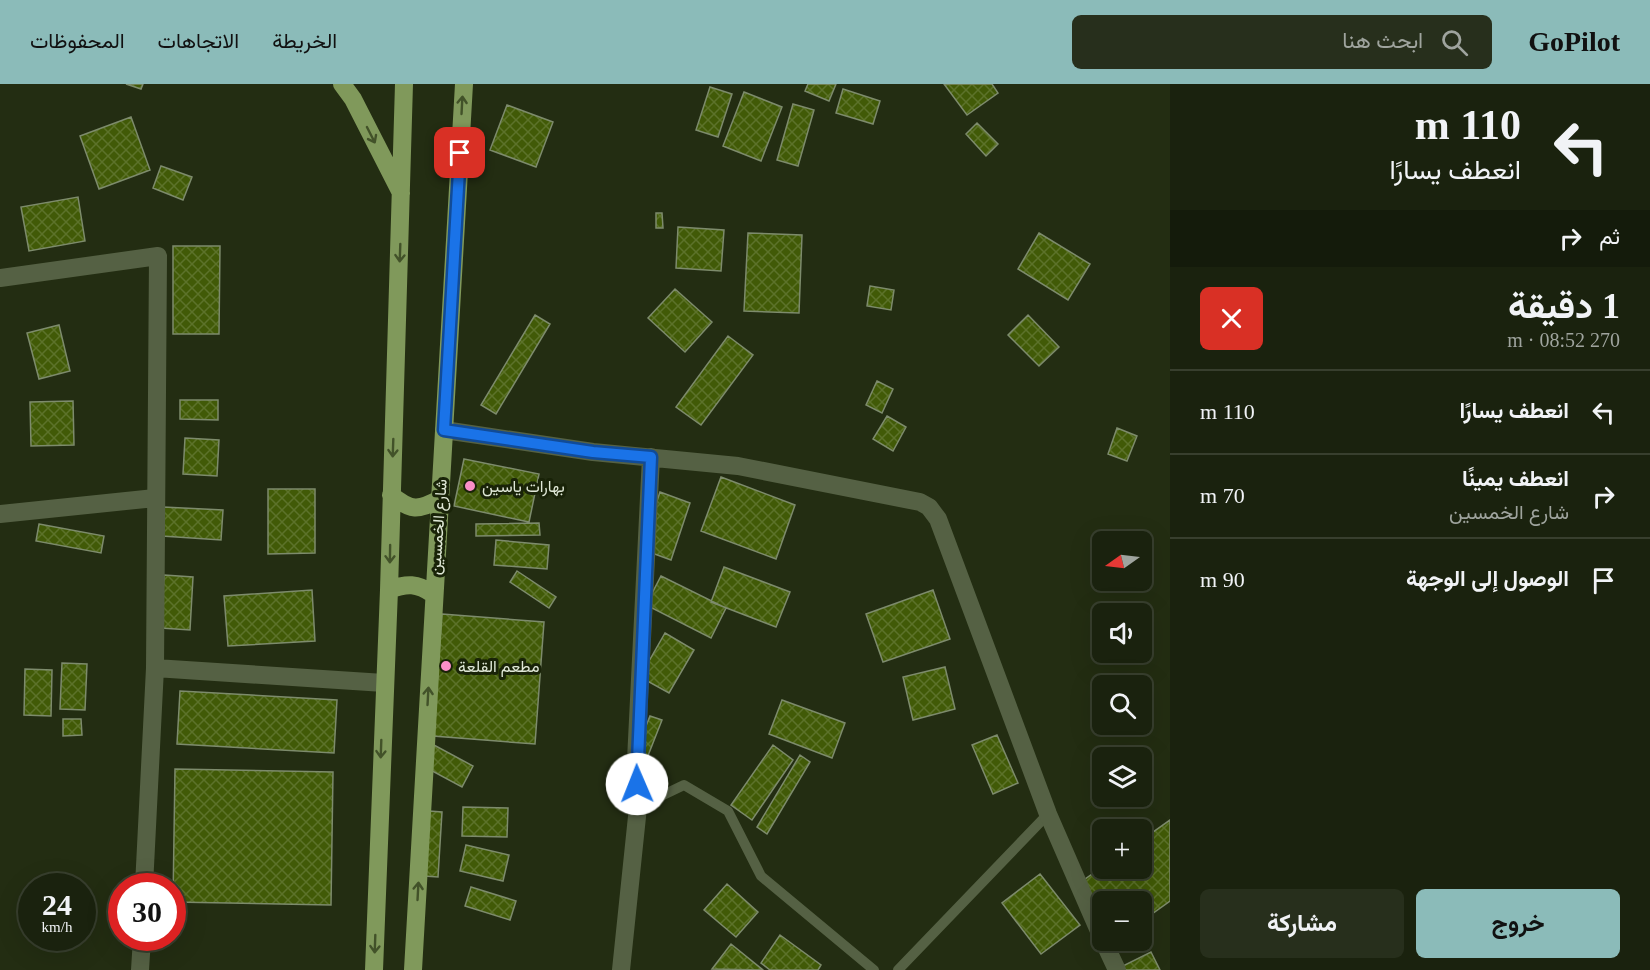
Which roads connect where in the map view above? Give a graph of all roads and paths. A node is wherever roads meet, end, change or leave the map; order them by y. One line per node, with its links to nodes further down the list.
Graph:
1 (342, 84): 4 (main road, one-way to 4)
2 (404, 84): 4 (main road)
3 (464, 84): 6 (main road, شارع الخمسين, one-way to 3)
4 (402, 195): 8 (main road, one-way to 8)
5 (0, 278): 9 (street)
6 (444, 430): 7 (street); 10 (main road, شارع الخمسين)
7 (651, 457): 16 (street); 17 (street)
8 (392, 495): 10 (main road); 12 (main road, one-way to 12)
9 (155, 498): 11 (street); 14 (street)
10 (440, 499): 13 (main road, شارع الخمسين)
11 (0, 514)
12 (389, 590): 13 (main road); 15 (main road)
13 (434, 594): 23 (main road, شارع الخمسين, one-way to 13)
14 (155, 668): 15 (street); 18 (street)
15 (384, 683): 22 (main road, one-way to 22)
16 (638, 807): 24 (street); 25 (lane)
17 (1048, 814): 20 (street); 26 (lane)
18 (145, 873)
19 (141, 951): 21 (street)
20 (1107, 955)
21 (140, 970)
22 (374, 970)
23 (413, 970)
24 (621, 970)
25 (874, 970)
26 (898, 970)

